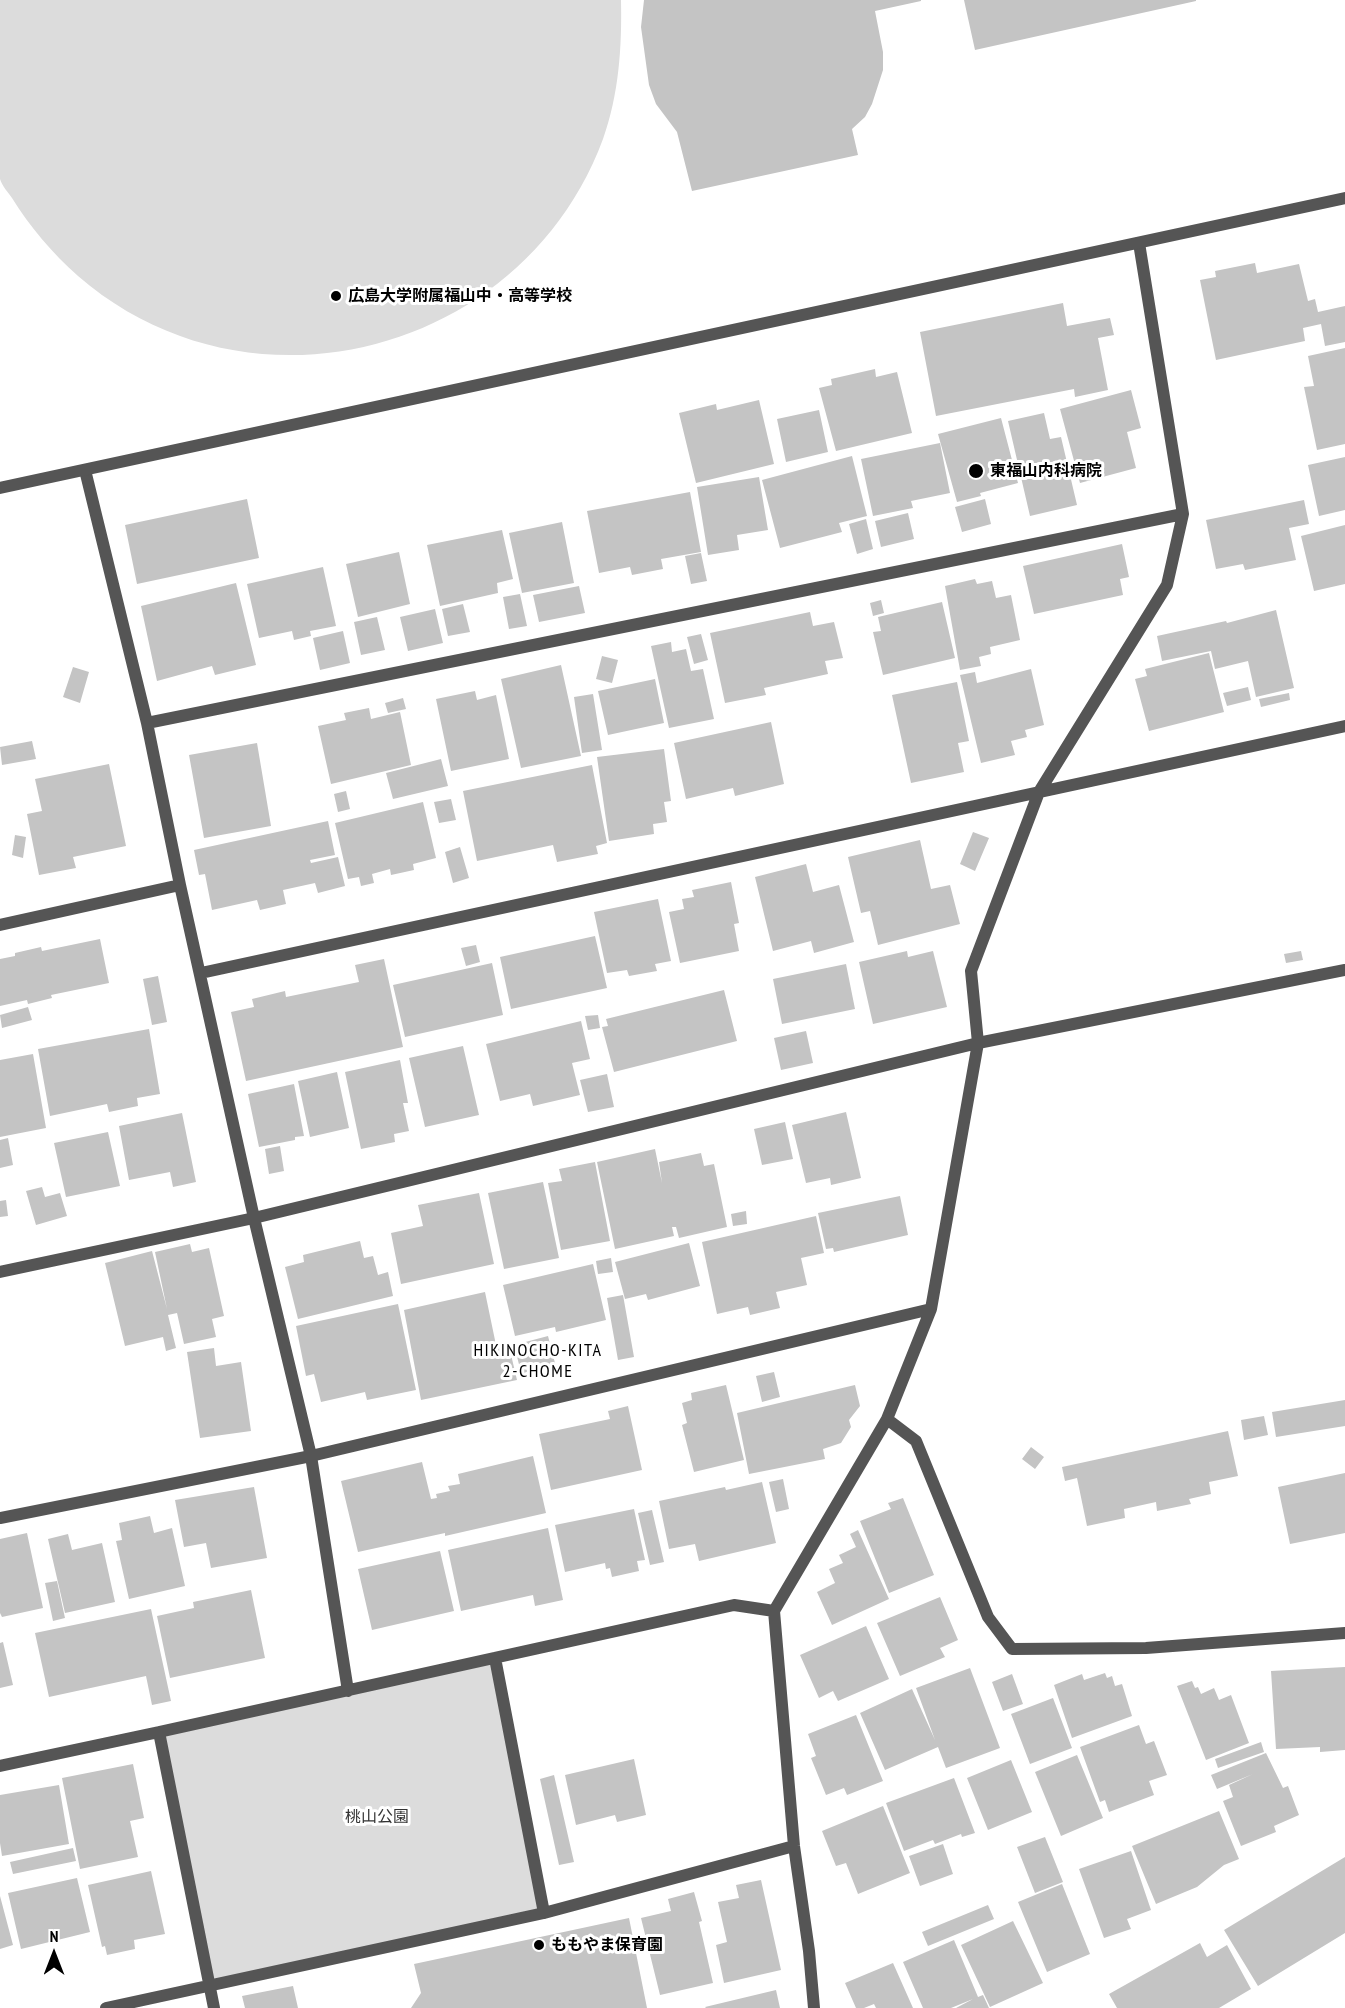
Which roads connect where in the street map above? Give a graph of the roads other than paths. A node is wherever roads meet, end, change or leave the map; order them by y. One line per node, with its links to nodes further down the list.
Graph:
1 (1345, 198): 2 (street)
2 (1139, 243): 3 (street); 5 (street)
3 (85, 470): 4 (street); 6 (street)
4 (0, 488)
5 (1183, 514): 6 (street); 8 (street)
6 (147, 723): 9 (street)
7 (1345, 726): 8 (street)
8 (1038, 792): 12 (street); 13 (street)
9 (180, 885): 10 (street); 12 (street)
10 (0, 925)
11 (1345, 970): 13 (street)
12 (201, 973): 14 (street)
13 (978, 1043): 14 (street); 16 (street)
14 (254, 1218): 15 (street); 18 (street)
15 (0, 1272)
16 (931, 1309): 17 (street); 18 (street)
17 (887, 1419): 20 (street); 21 (street)
18 (311, 1456): 19 (street); 23 (street)
19 (0, 1518)
20 (774, 1611): 22 (street); 26 (street)
21 (1345, 1633)
22 (495, 1658): 23 (street); 27 (street)
23 (348, 1691): 24 (street)
24 (159, 1732): 25 (street); 28 (street)
25 (0, 1766)
26 (794, 1846): 27 (street); 31 (street)
27 (544, 1913): 28 (street)
28 (209, 1986): 29 (street); 30 (street)
29 (106, 2008)
30 (214, 2008)
31 (814, 2008)

